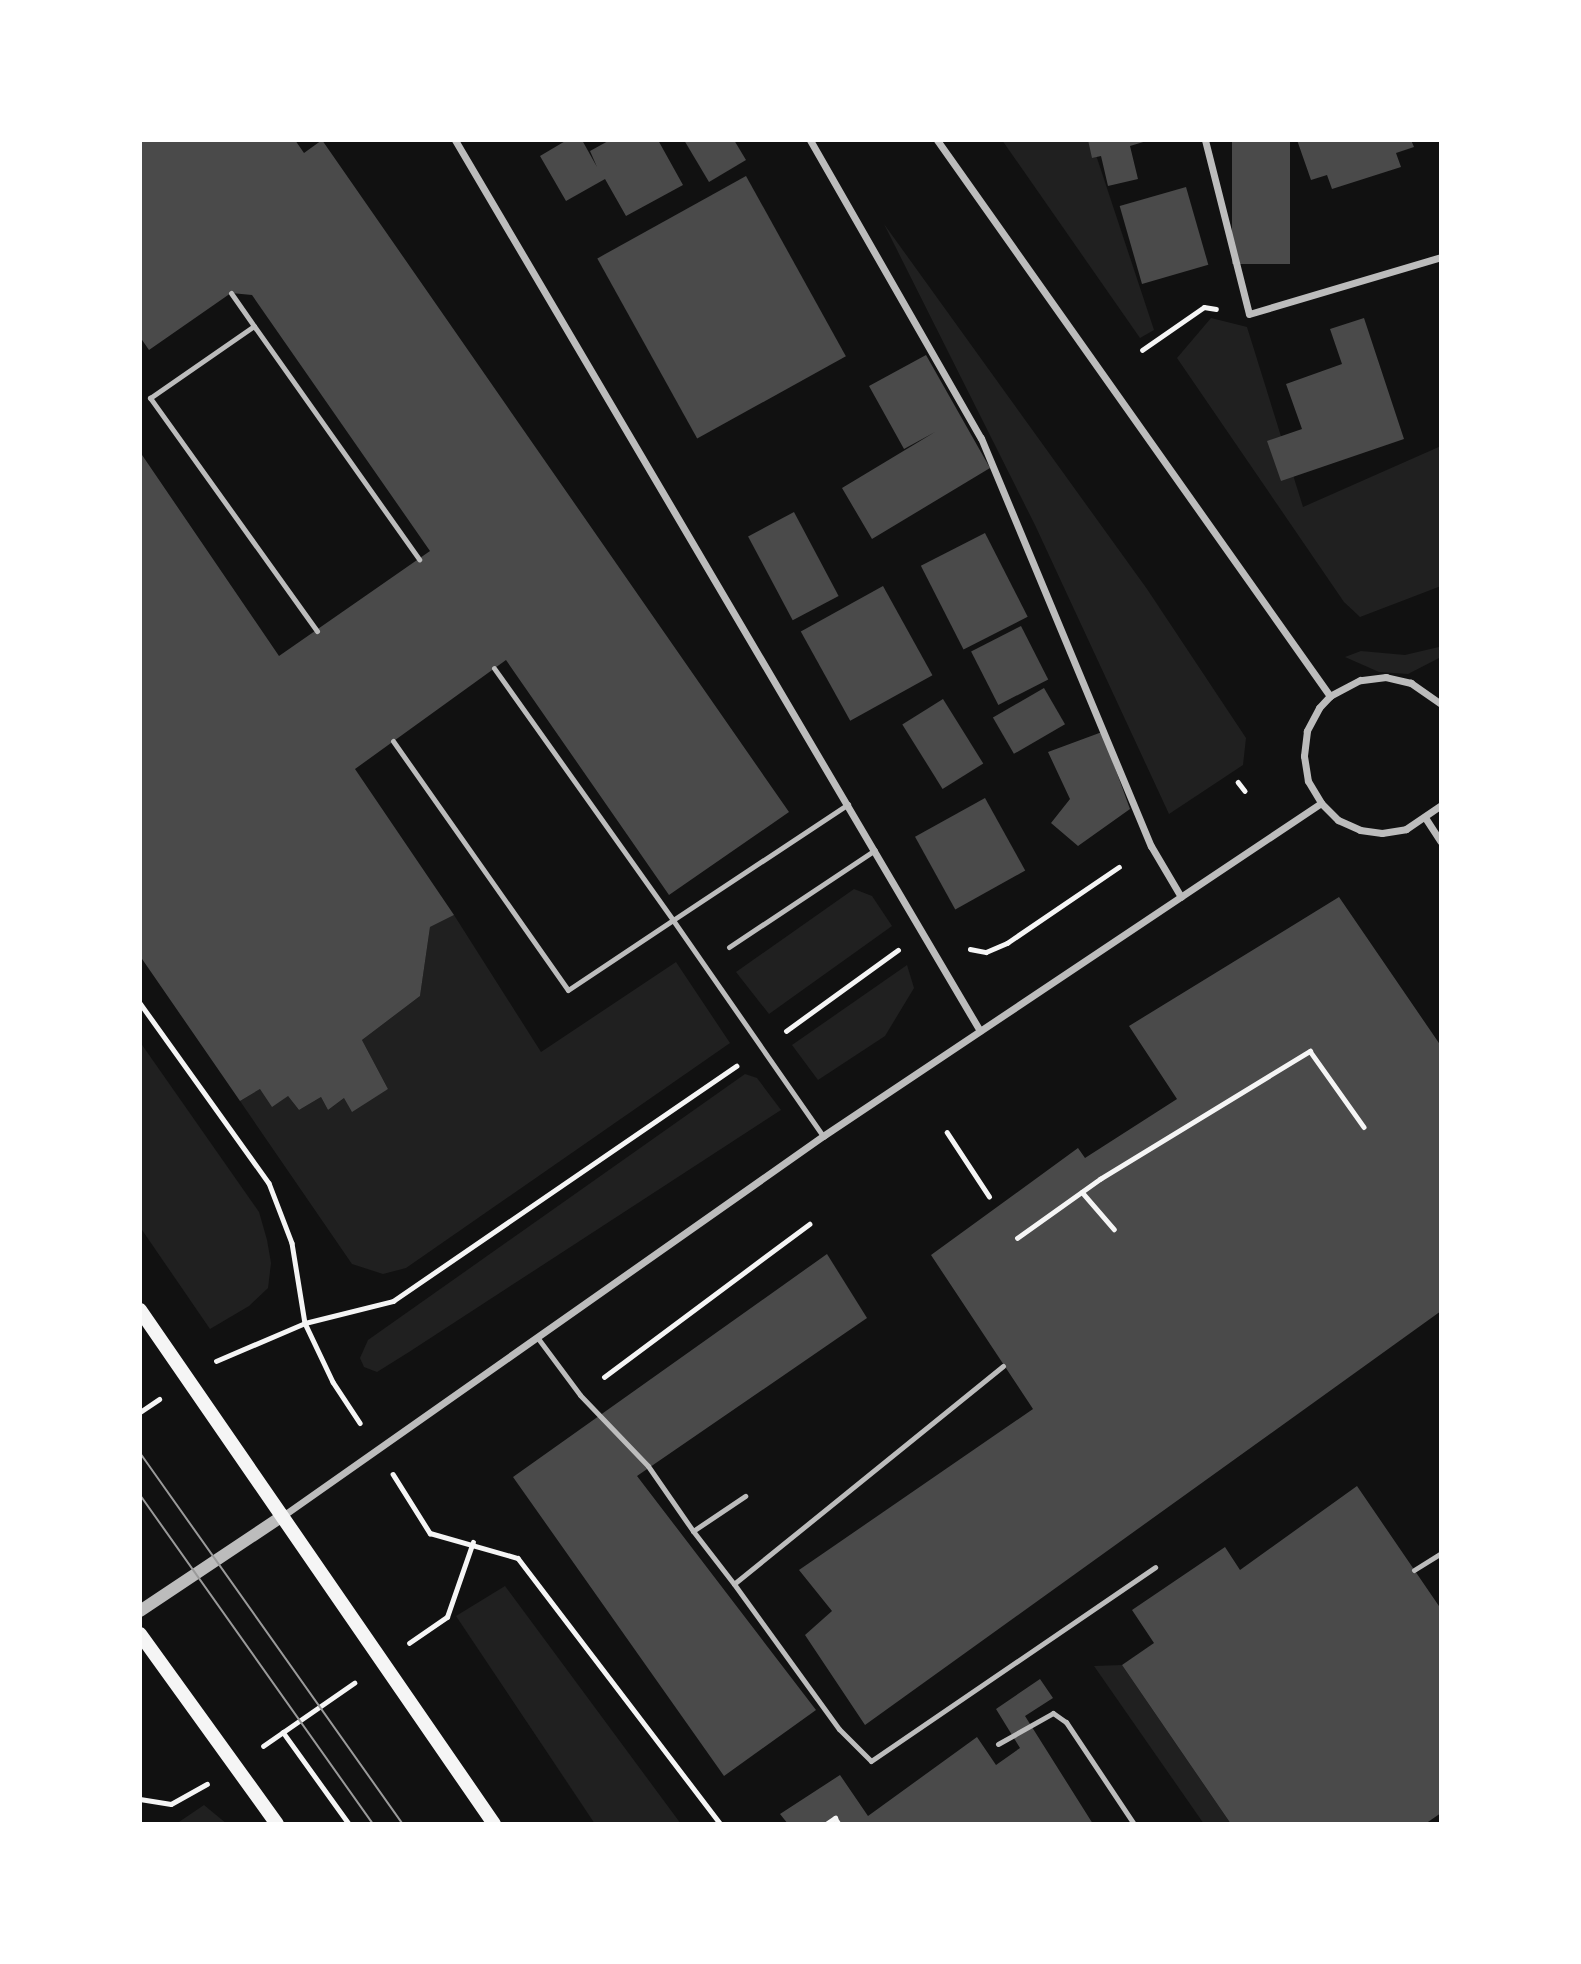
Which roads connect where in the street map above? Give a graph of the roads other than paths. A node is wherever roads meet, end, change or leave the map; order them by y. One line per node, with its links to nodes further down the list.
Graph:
1 (455, 140): 15 (street)
2 (810, 140): 20 (street)
3 (937, 140): 11 (street)
4 (1205, 140): 5 (street)
5 (1441, 257)
6 (231, 293): 7 (lane)
7 (254, 326): 8 (lane); 9 (lane)
8 (419, 559)
9 (317, 631)
10 (494, 668): 21 (lane)
11 (1330, 696): 12 (street); 14 (street)
12 (1441, 704)
13 (393, 741): 21 (lane)
14 (1321, 803): 17 (street); 20 (street)
15 (848, 804): 19 (street); 21 (lane)
16 (1441, 805): 17 (street)
17 (1426, 819): 18 (street)
18 (1441, 842)
19 (874, 850): 22 (lane); 23 (street)
20 (1181, 897): 23 (street)
21 (673, 920): 24 (lane)
22 (729, 947)
23 (980, 1031): 24 (street)
24 (823, 1136): 26 (street)
25 (140, 1310): 29 (main road)
26 (537, 1337): 29 (street); 30 (lane)
27 (1003, 1366): 34 (lane)
28 (746, 1496): 30 (lane)
29 (284, 1515): 35 (street); 39 (main road)
30 (693, 1531): 34 (lane)
31 (1441, 1553): 33 (lane)
32 (1155, 1567): 34 (lane)
33 (1414, 1570)
34 (734, 1584)
35 (140, 1611)
36 (140, 1634): 38 (main road)
37 (998, 1744): 40 (lane)
38 (277, 1824)
39 (494, 1824)
40 (1134, 1824)

